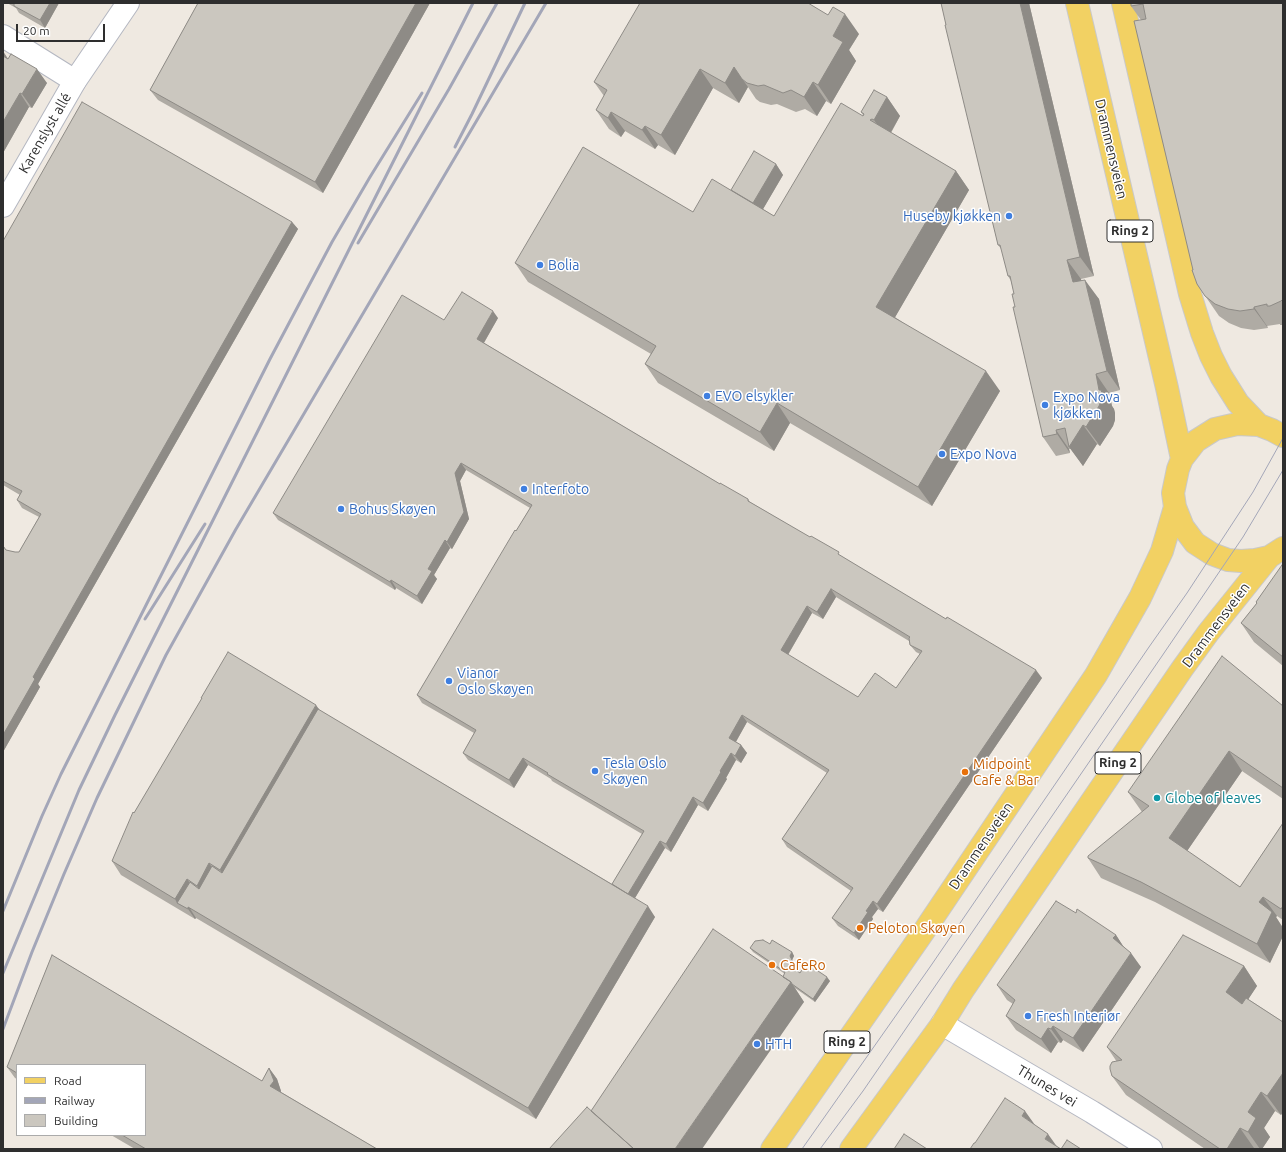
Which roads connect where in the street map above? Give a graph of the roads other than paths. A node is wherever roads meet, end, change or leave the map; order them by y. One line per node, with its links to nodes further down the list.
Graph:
1 (128, 3): 5 (street, Karenslyst allé)
2 (1077, 3): 9 (main road, Drammensveien / Ring 2)
3 (1123, 3): 7 (main road, Ring 2)
4 (3, 36): 5 (street, Karenslyst allé)
5 (75, 81): 6 (street, Karenslyst allé)
6 (3, 206)
7 (1259, 425): 8 (main road); 9 (main road)
8 (1283, 436)
9 (1182, 459): 10 (main road)
10 (1175, 507): 11 (main road); 13 (main road, Drammensveien / Ring 2)
11 (1276, 552): 12 (main road, Drammensveien / Ring 2)
12 (942, 1024): 14 (main road, Drammensveien / Ring 2); 15 (street, Thunes vei)
13 (772, 1149)
14 (851, 1149)
15 (1150, 1149)

